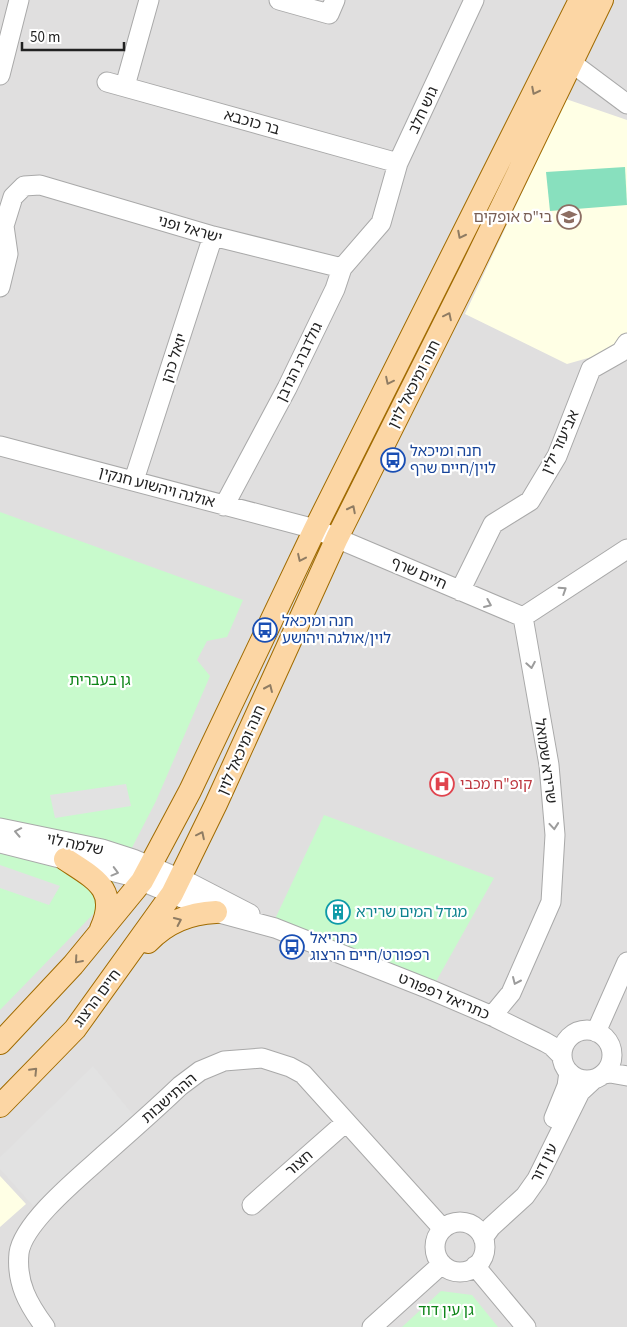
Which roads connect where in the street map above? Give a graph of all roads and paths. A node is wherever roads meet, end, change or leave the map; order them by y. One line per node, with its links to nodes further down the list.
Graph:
1 (20, 0): 9 (street)
2 (149, 0): 11 (street, בר כוכבא)
3 (279, 0): 4 (street)
4 (335, 0)
5 (474, 0): 11 (street, גוש חלב)
6 (580, 0): 8 (main road, חנה ומיכאל לוין)
7 (602, 0): 8 (main road, חנה ומיכאל לוין)
8 (563, 66): 10 (street); 20 (main road, חנה ומיכאל לוין, one-way to 20); 21 (main road, חנה ומיכאל לוין, one-way to 8)
9 (0, 75)
10 (627, 104)
11 (398, 163): 12 (street, גוש חלב)
12 (381, 224): 14 (street, גולדברג הנדבן)
13 (214, 236): 14 (street, ישראל ופני); 15 (street, ישראל ופני); 18 (street, יואל כהן)
14 (342, 268): 19 (street, גולדברג הנדבן)
15 (0, 287)
16 (627, 343): 23 (street, אביעזר ילין)
17 (0, 446): 18 (street, אולגה ויהשוע חנקין)
18 (134, 480): 19 (street, אולגה ויהשוע חנקין)
19 (224, 506): 20 (street, אולגה ויהשוע חנקין)
20 (315, 530): 21 (street, חיים שרף); 28 (main road, חנה ומיכאל לוין, one-way to 28)
21 (337, 538): 23 (street, חיים שרף); 29 (main road, חנה ומיכאל לוין, one-way to 21)
22 (627, 548): 24 (street, one-way to 22)
23 (460, 591): 24 (street, חיים שרף, one-way to 24)
24 (523, 617): 35 (street, שרירא שמואל, one-way to 35)
25 (0, 828): 28 (street, שלמה לוי, one-way to 25)
26 (0, 843): 27 (street, שלמה לוי)
27 (65, 859): 28 (street, שלמה לוי, one-way to 28); 32 (main road)
28 (146, 874): 29 (street, כתריאל רפפורט); 32 (main road)
29 (176, 887): 30 (street, כתריאל רפפורט); 31 (street, כתריאל רפפורט); 34 (main road, חיים הרצוג)
30 (216, 912): 31 (street, כתריאל רפפורט); 34 (main road, one-way to 30)
31 (275, 928): 35 (street, כתריאל רפפורט)
32 (99, 934): 37 (main road, one-way to 37)
33 (627, 962): 36 (street)
34 (104, 989): 41 (main road, חיים הרצוג, one-way to 34)
35 (492, 1016): 38 (street, כתריאל רפפורט)
36 (596, 1032): 38 (street); 39 (street)
37 (0, 1043)
38 (566, 1056): 39 (street); 45 (street, עין דור)
39 (603, 1071): 40 (street); 45 (street, עין דור)
40 (627, 1076)
41 (0, 1106)
42 (346, 1122): 43 (street, חצור); 44 (street, ההתישבות); 48 (street, ההתישבות)
43 (252, 1205)
44 (443, 1229): 45 (street); 46 (street)
45 (478, 1232): 47 (street)
46 (442, 1264): 47 (street); 49 (street)
47 (476, 1266): 50 (street)
48 (45, 1327)
49 (372, 1327)
50 (526, 1327)

